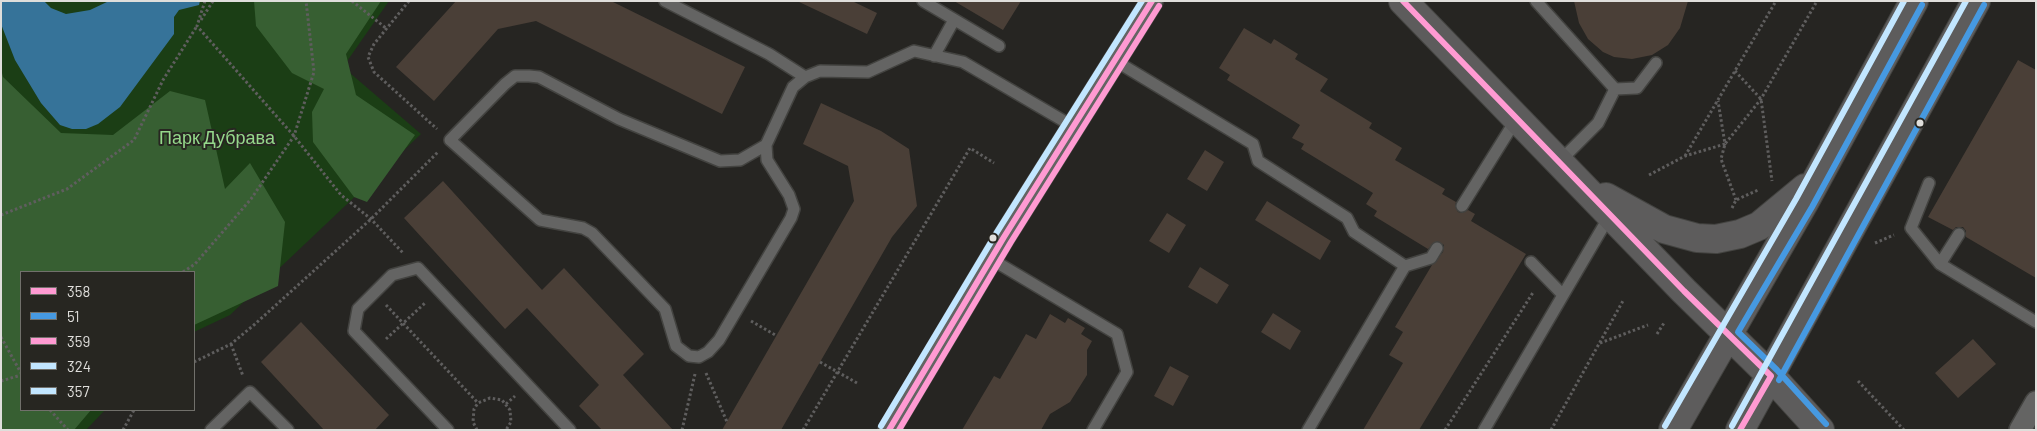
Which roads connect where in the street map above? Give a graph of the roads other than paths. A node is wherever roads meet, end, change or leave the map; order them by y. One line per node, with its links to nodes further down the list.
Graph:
1 (665, 1): 13 (lane)
2 (923, 1): 8 (lane)
3 (1152, 1): 11 (street)
4 (1403, 1): 15 (main road)
5 (1536, 1): 14 (lane)
6 (1914, 1): 19 (main road)
7 (1976, 1): 32 (main road)
8 (954, 20): 9 (lane); 10 (lane)
9 (1000, 46)
10 (934, 56): 13 (lane); 16 (lane)
11 (1114, 60): 16 (street); 28 (lane)
12 (1656, 63): 14 (lane)
13 (804, 76): 17 (lane)
14 (1615, 90): 18 (lane)
15 (1516, 118): 18 (main road); 21 (lane)
16 (1074, 127): 25 (street)
17 (766, 145): 17 (lane)
18 (1567, 170): 19 (main road); 22 (main road)
19 (1817, 177): 31 (main road)
20 (1929, 184): 27 (lane)
21 (1462, 206)
22 (1610, 215): 29 (lane); 31 (main road)
23 (1959, 234): 27 (lane)
24 (1437, 248): 28 (lane)
25 (991, 259): 38 (street); 39 (lane)
26 (1531, 262): 29 (lane)
27 (1940, 264): 30 (lane)
28 (1405, 266): 40 (lane)
29 (1563, 295): 41 (lane)
30 (2036, 322)
31 (1728, 333): 32 (main road); 42 (main road)
32 (1771, 376): 43 (main road); 44 (main road)
33 (2036, 402): 45 (street)
34 (212, 430): 35 (lane)
35 (288, 430)
36 (448, 430): 37 (lane)
37 (570, 430)
38 (889, 430)
39 (1093, 430)
40 (1308, 430)
41 (1484, 430)
42 (1673, 430)
43 (1740, 430)
44 (1820, 430)
45 (2020, 430)

